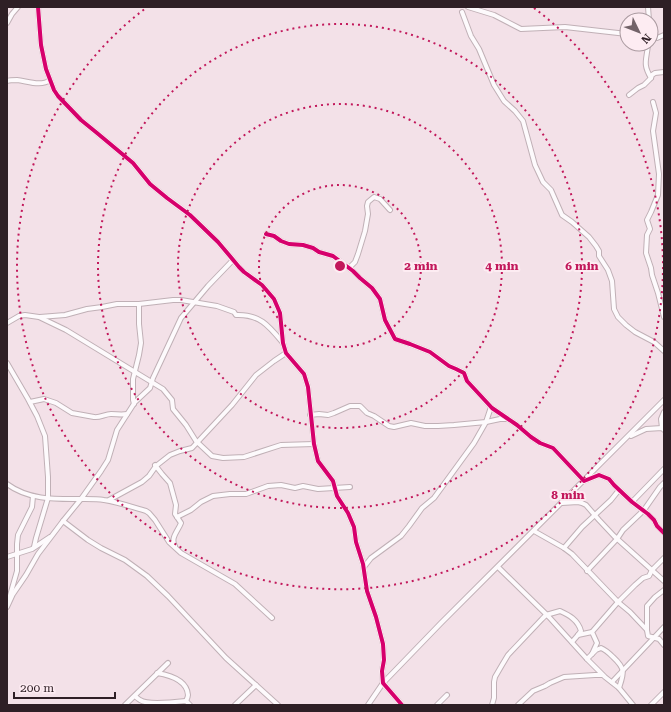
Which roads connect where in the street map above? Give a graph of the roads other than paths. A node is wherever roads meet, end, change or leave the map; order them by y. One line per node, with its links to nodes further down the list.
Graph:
1 (18, 7): 5 (street)
2 (38, 7): 10 (street)
3 (468, 7): 6 (street)
4 (462, 12): 26 (street)
5 (7, 23)
6 (619, 33)
7 (647, 52): 9 (street)
8 (664, 72): 9 (street)
9 (651, 78): 12 (street)
10 (50, 80): 11 (street); 16 (street)
11 (7, 81)
12 (629, 95)
13 (653, 102): 23 (street)
14 (390, 210): 17 (street)
15 (266, 234): 18 (street)
16 (233, 260): 20 (street); 25 (street)
17 (353, 264): 18 (street); 19 (street)
18 (349, 268): 19 (street)
19 (353, 271): 36 (street)
20 (195, 302): 21 (street); 25 (street); 32 (street)
21 (139, 304): 22 (street); 30 (street)
22 (39, 317): 24 (street); 30 (street)
23 (664, 317)
24 (7, 323)
25 (283, 343): 27 (street)
26 (664, 351)
27 (286, 353): 39 (street); 44 (street)
28 (7, 363): 31 (street)
29 (7, 368): 31 (street)
30 (134, 371): 32 (street); 35 (street)
31 (13, 372): 34 (street)
32 (152, 383): 35 (street); 44 (street)
33 (664, 400): 43 (street)
34 (30, 402): 38 (street); 56 (street)
35 (134, 404): 38 (street)
36 (491, 407): 40 (street); 41 (street)
37 (664, 412): 42 (street)
38 (128, 414): 57 (street)
39 (310, 415): 41 (street); 45 (street)
40 (506, 419): 41 (street); 49 (street)
41 (486, 422): 75 (street)
42 (663, 429): 43 (street)
43 (628, 437): 49 (street)
44 (197, 442): 45 (street); 46 (street)
45 (314, 444): 53 (street)
46 (156, 466): 58 (street); 63 (street)
47 (664, 469): 48 (street)
48 (658, 475): 50 (street); 59 (street)
49 (584, 481): 54 (street); 60 (street)
50 (664, 482): 61 (street)
51 (7, 484): 55 (street)
52 (350, 487): 53 (street)
53 (335, 489): 63 (street); 75 (street)
54 (619, 490): 59 (street); 62 (street)
55 (33, 496): 56 (street); 72 (street)
56 (48, 498): 57 (street); 69 (street)
57 (81, 499): 58 (street); 64 (street)
58 (108, 501): 71 (street)
59 (632, 502): 61 (street)
60 (562, 503): 62 (street); 65 (street)
61 (644, 510): 66 (street); 68 (street)
62 (595, 516): 68 (street); 70 (street)
63 (177, 517): 71 (street)
64 (63, 521): 67 (street); 100 (street)
65 (534, 531): 70 (street); 76 (street)
66 (664, 533)
67 (53, 535): 69 (street); 82 (street)
68 (617, 539): 77 (street); 78 (street)
69 (34, 547): 72 (street)
70 (564, 548): 77 (street)
71 (176, 549): 84 (street)
72 (17, 554): 73 (street); 82 (street)
73 (7, 557)
74 (664, 558): 78 (street)
75 (364, 566): 99 (street)
76 (498, 567): 83 (street); 99 (street)
77 (587, 570): 81 (street)
78 (652, 570): 79 (street); 81 (street)
79 (664, 581)
80 (664, 590): 86 (street)
81 (618, 602): 86 (street); 87 (street)
82 (8, 605)
83 (546, 615): 88 (street); 90 (street); 114 (street)
84 (272, 618)
85 (664, 627): 89 (street)
86 (647, 630): 89 (street)
87 (592, 632): 88 (street); 92 (street)
88 (578, 635): 90 (street)
89 (654, 637): 91 (street); 95 (street)
90 (572, 642): 93 (street)
91 (664, 645)
92 (592, 654): 93 (street); 95 (street)
93 (587, 659): 97 (street)
94 (168, 663): 96 (street)
95 (622, 671): 98 (street); 101 (street)
96 (157, 673): 104 (street); 105 (street)
97 (605, 677): 98 (street); 115 (street)
98 (612, 682): 101 (street)
99 (384, 683): 111 (street); 112 (street)
100 (256, 685): 109 (street); 110 (street)
101 (619, 688): 116 (street)
102 (664, 692): 117 (street)
103 (447, 695): 113 (street)
104 (134, 697): 105 (street); 106 (street); 107 (street)
105 (186, 701): 108 (street)
106 (125, 705)
107 (132, 705)
108 (190, 705)
109 (235, 705)
110 (278, 705)
111 (368, 705)
112 (402, 705)
113 (437, 705)
114 (492, 705)
115 (518, 705)
116 (633, 705)
117 (651, 705)

